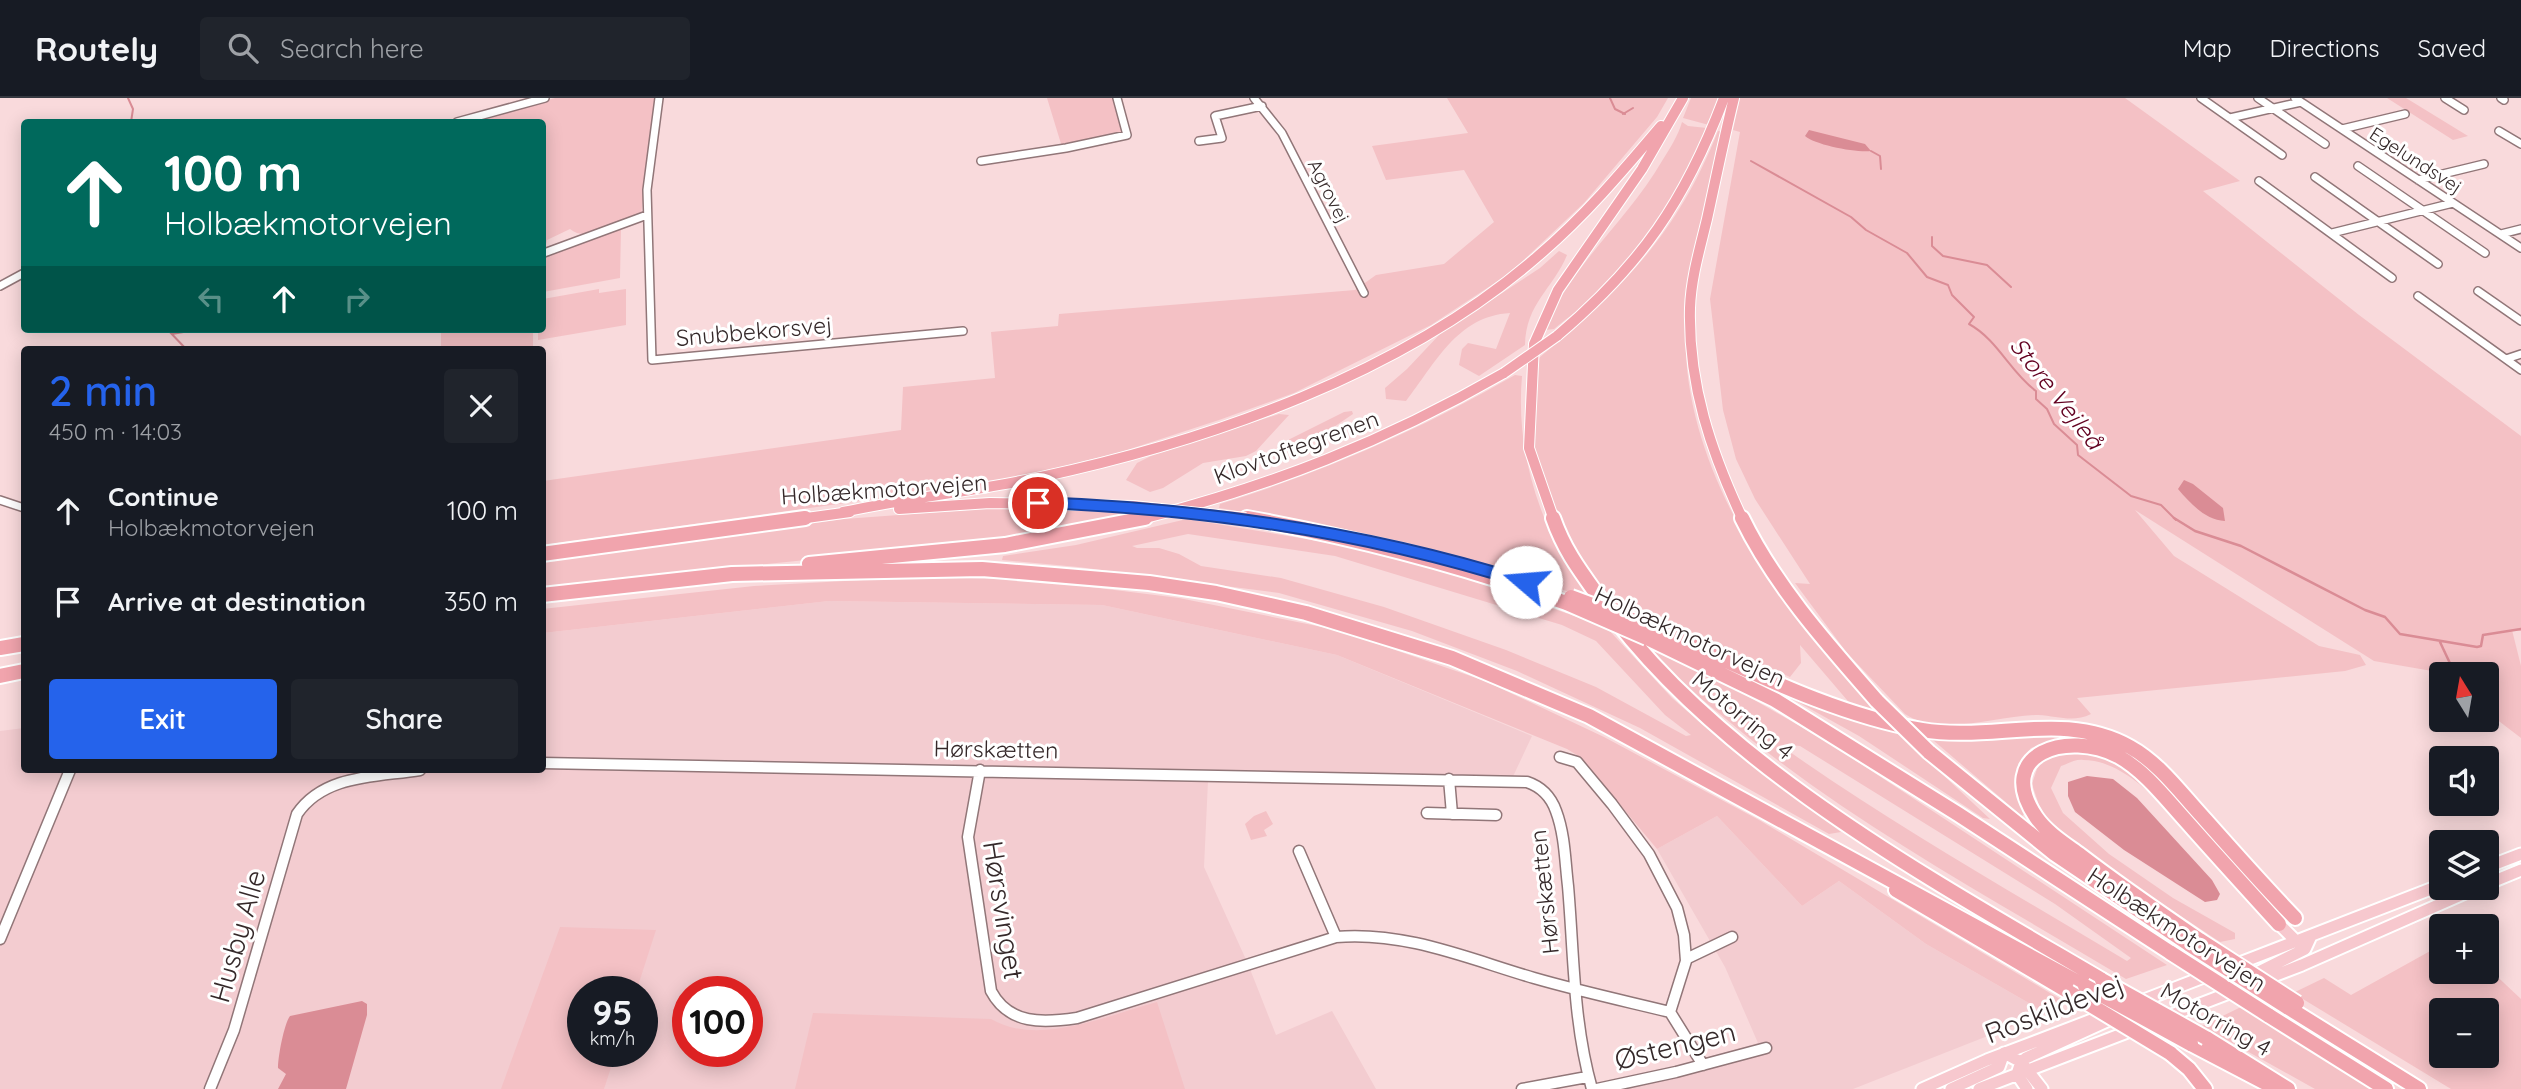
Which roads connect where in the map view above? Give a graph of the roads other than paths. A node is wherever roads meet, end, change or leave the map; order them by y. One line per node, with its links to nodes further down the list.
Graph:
1 (545, 98): 17 (street)
2 (659, 98): 32 (street, Snubbekorsvej)
3 (1117, 98): 24 (street)
4 (1254, 98): 12 (street, Agrovej)
5 (1724, 98): 56 (highway, Klovtoftegrenen, bridge)
6 (1734, 98): 85 (highway, Motorring 4, bridge)
7 (2201, 98): 16 (street)
8 (2258, 98): 13 (street)
9 (2445, 98): 14 (street)
10 (1682, 100): 54 (highway, Klovtoftegrenen); 94 (highway, Motorring 4, bridge)
11 (2298, 100): 13 (street); 18 (street, Egelundsvej)
12 (1262, 106): 20 (street); 45 (street, Agrovej)
13 (2273, 108): 16 (street); 21 (street)
14 (2464, 110)
15 (2405, 114): 18 (street)
16 (2230, 118): 23 (street)
17 (468, 119)
18 (2342, 130): 28 (street, Egelundsvej)
19 (2499, 131): 22 (street)
20 (1199, 141)
21 (2325, 144)
22 (2521, 144)
23 (2282, 155)
24 (981, 160)
25 (2484, 164): 28 (street)
26 (2358, 166): 31 (street)
27 (2315, 177): 33 (street)
28 (2418, 180): 30 (street, Egelundsvej)
29 (2259, 181): 35 (street)
30 (2453, 203): 31 (street); 36 (street, Egelundsvej)
31 (2423, 210): 33 (street); 39 (street)
32 (647, 215): 38 (street); 48 (street, Snubbekorsvej)
33 (2378, 222): 35 (street); 40 (street)
34 (2521, 229): 36 (street)
35 (2332, 233): 42 (street)
36 (2501, 234): 37 (street, Egelundsvej)
37 (2521, 248)
38 (546, 252)
39 (2486, 253)
40 (2438, 264)
41 (21, 275): 43 (street)
42 (2392, 278)
43 (0, 286)
44 (2478, 291): 47 (street)
45 (1364, 293)
46 (2418, 296): 50 (street)
47 (2521, 321)
48 (963, 331)
49 (2521, 354): 50 (street)
50 (2506, 359): 51 (street)
51 (2521, 370)
52 (0, 500): 53 (street)
53 (21, 507)
54 (843, 512): 55 (highway, Holbækmotorvejen); 58 (highway, Holbækmotorvejen, bridge)
55 (546, 553)
56 (732, 574): 57 (highway); 72 (highway)
57 (546, 595)
58 (1649, 632): 80 (highway); 111 (highway, Holbækmotorvejen, bridge)
59 (21, 644): 60 (highway)
60 (0, 648)
61 (21, 672): 62 (highway)
62 (0, 676)
63 (1560, 757): 88 (street)
64 (546, 763): 65 (street, Hørskætten)
65 (980, 770): 68 (street, Hørskætten); 82 (street, Hørsvinget)
66 (69, 773): 84 (street)
67 (401, 773): 100 (street, Husby Alle)
68 (1449, 779): 70 (street); 90 (street, Hørskætten)
69 (1427, 813): 70 (street, Hørskætten)
70 (1452, 814): 71 (street, Hørskætten)
71 (1496, 815)
72 (1810, 835): 94 (highway, bridge); 108 (highway, bridge)
73 (1299, 851): 82 (street)
74 (2521, 854): 75 (main road)
75 (2499, 862)
76 (2521, 870): 77 (main road)
77 (2499, 879)
78 (2429, 890): 86 (main road, Roskildevej)
79 (2449, 900): 87 (main road, Roskildevej)
80 (2295, 918): 86 (main road)
81 (2280, 925): 85 (highway); 86 (main road)
82 (1336, 937): 90 (street, Hørsvinget)
83 (1732, 937): 88 (street)
84 (0, 939)
85 (2195, 943): 91 (highway, Motorring 4, bridge)
86 (2304, 943): 87 (main road); 89 (main road, Roskildevej); 93 (main road)
87 (2320, 957): 93 (main road, Roskildevej)
88 (1686, 959): 92 (street)
89 (2189, 983): 96 (main road, Roskildevej); 98 (main road)
90 (1573, 988): 92 (street, Hørsvinget); 99 (street, Hørskætten)
91 (2292, 1005): 112 (highway, Motorring 4)
92 (1670, 1012): 97 (street)
93 (2118, 1035): 98 (main road, Roskildevej)
94 (2199, 1041): 109 (highway); 110 (highway, Motorring 4)
95 (1766, 1048): 97 (street, Østengen)
96 (2004, 1053): 98 (main road); 103 (main road, Roskildevej); 104 (main road)
97 (1703, 1065): 102 (street, Østengen)
98 (2022, 1068): 105 (main road, Roskildevej); 106 (main road); 107 (main road)
99 (1587, 1077): 101 (street); 102 (street, Hørskætten)
100 (210, 1089)
101 (1522, 1089)
102 (1594, 1089)
103 (1922, 1089)
104 (1951, 1089)
105 (1979, 1089)
106 (2027, 1089)
107 (2042, 1089)
108 (2205, 1089)
109 (2277, 1089)
110 (2288, 1089)
111 (2386, 1089)
112 (2419, 1089)

